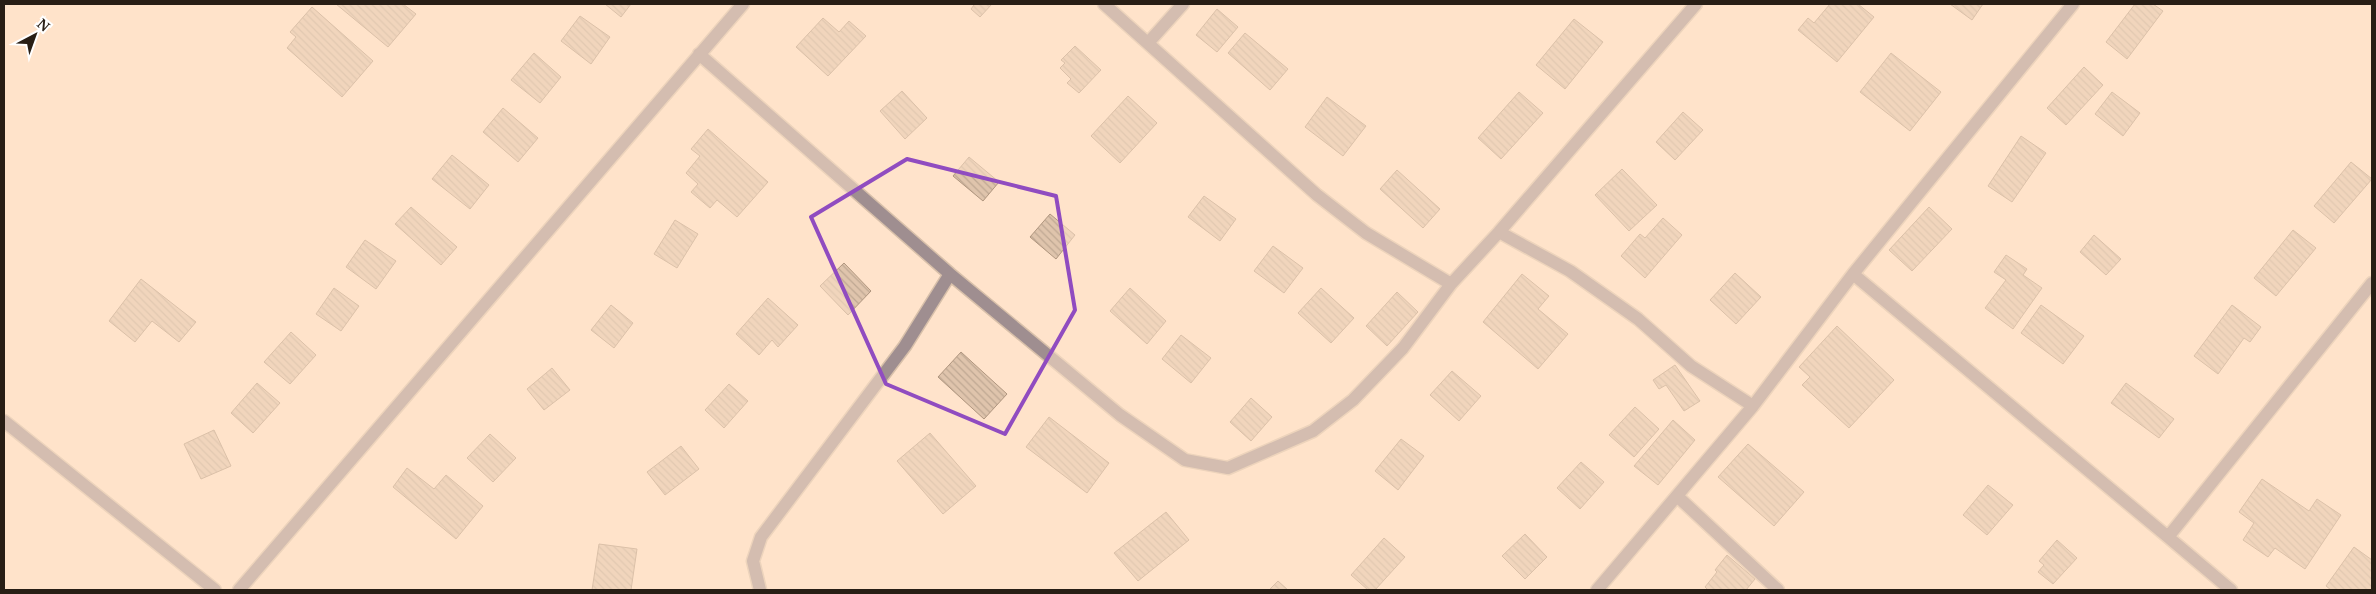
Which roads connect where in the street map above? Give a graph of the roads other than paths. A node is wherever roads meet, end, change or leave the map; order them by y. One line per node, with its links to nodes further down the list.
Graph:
1 (743, 4): 7 (street)
2 (1104, 4): 6 (street)
3 (1183, 4): 6 (street)
4 (1696, 4): 8 (street)
5 (2074, 4): 10 (street)
6 (1148, 43): 11 (street)
7 (699, 54): 9 (street); 18 (street)
8 (1499, 232): 11 (street); 13 (street)
9 (950, 274): 11 (street); 19 (street)
10 (1853, 274): 13 (street); 16 (street)
11 (1451, 284)
12 (2372, 284): 16 (street)
13 (1753, 406): 15 (street)
14 (4, 421): 17 (street)
15 (1677, 496): 20 (street); 21 (street)
16 (2168, 537): 22 (street)
17 (215, 590)
18 (239, 590)
19 (760, 590)
20 (1597, 590)
21 (1778, 590)
22 (2231, 590)

